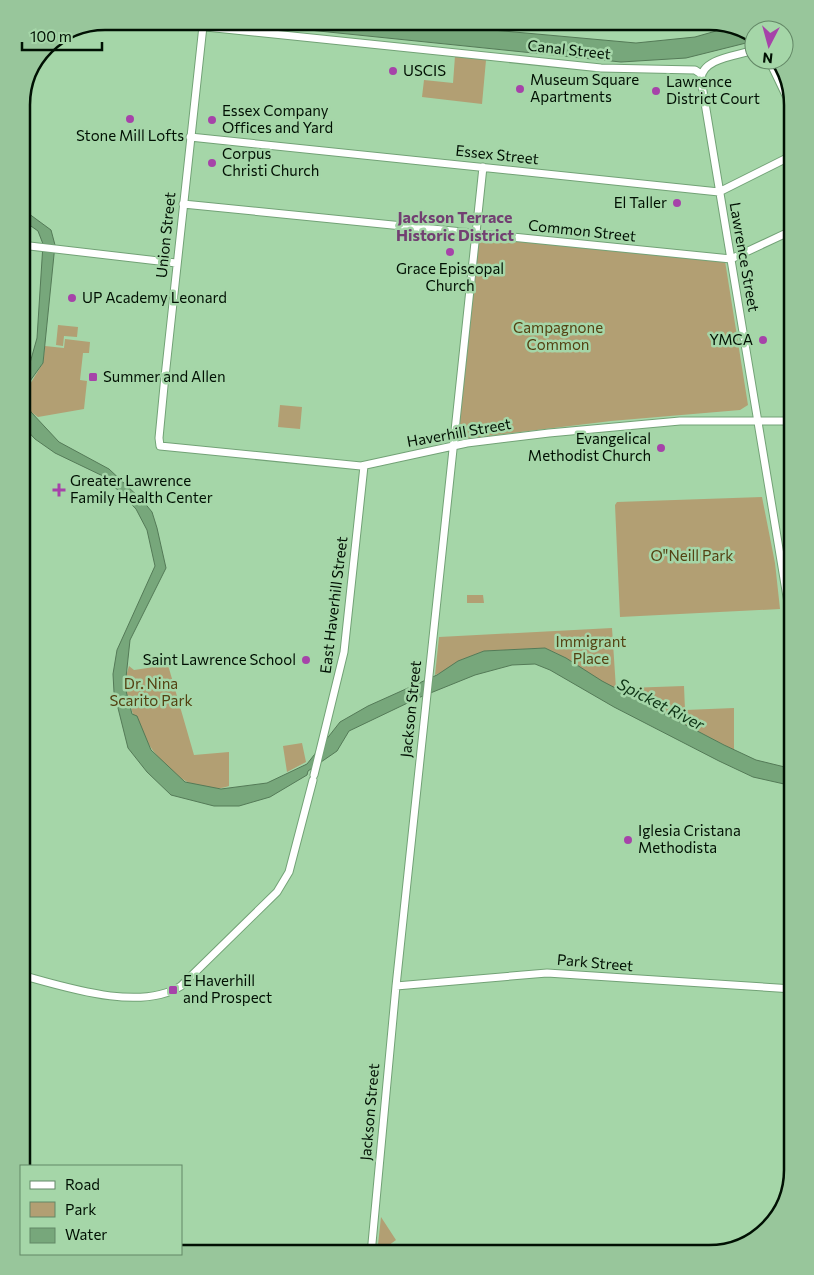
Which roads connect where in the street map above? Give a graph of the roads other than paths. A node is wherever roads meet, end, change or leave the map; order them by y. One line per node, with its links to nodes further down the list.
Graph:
1 (200, 30): 7 (main road, Union Street)
2 (229, 30): 5 (main road, Canal Street)
3 (744, 53): 5 (main road)
4 (774, 70): 6 (main road)
5 (701, 74): 10 (main road, Lawrence Street)
6 (780, 82)
7 (190, 137): 9 (main road, Essex Street); 11 (main road, Union Street)
8 (784, 160): 10 (main road)
9 (483, 168): 10 (main road, Essex Street); 12 (main road, Jackson Street)
10 (719, 192): 15 (main road, Lawrence Street)
11 (183, 204): 12 (main road, Common Street); 16 (main road, Union Street)
12 (476, 234): 15 (main road, Common Street); 20 (main road, Jackson Street)
13 (784, 234): 15 (main road)
14 (30, 246): 16 (main road)
15 (731, 259): 17 (main road, Lawrence Street)
16 (176, 263): 19 (main road, Union Street)
17 (758, 420): 18 (main road, Haverhill Street); 20 (main road, Haverhill Street); 22 (main road, Lawrence Street)
18 (784, 421)
19 (160, 446): 21 (main road, Haverhill Street)
20 (453, 446): 21 (main road, Haverhill Street); 24 (main road, Jackson Street)
21 (364, 466): 23 (main road, East Haverhill Street)
22 (784, 561)
23 (30, 977)
24 (396, 986): 25 (main road, Park Street); 26 (main road, Jackson Street)
25 (784, 988)
26 (372, 1245)

